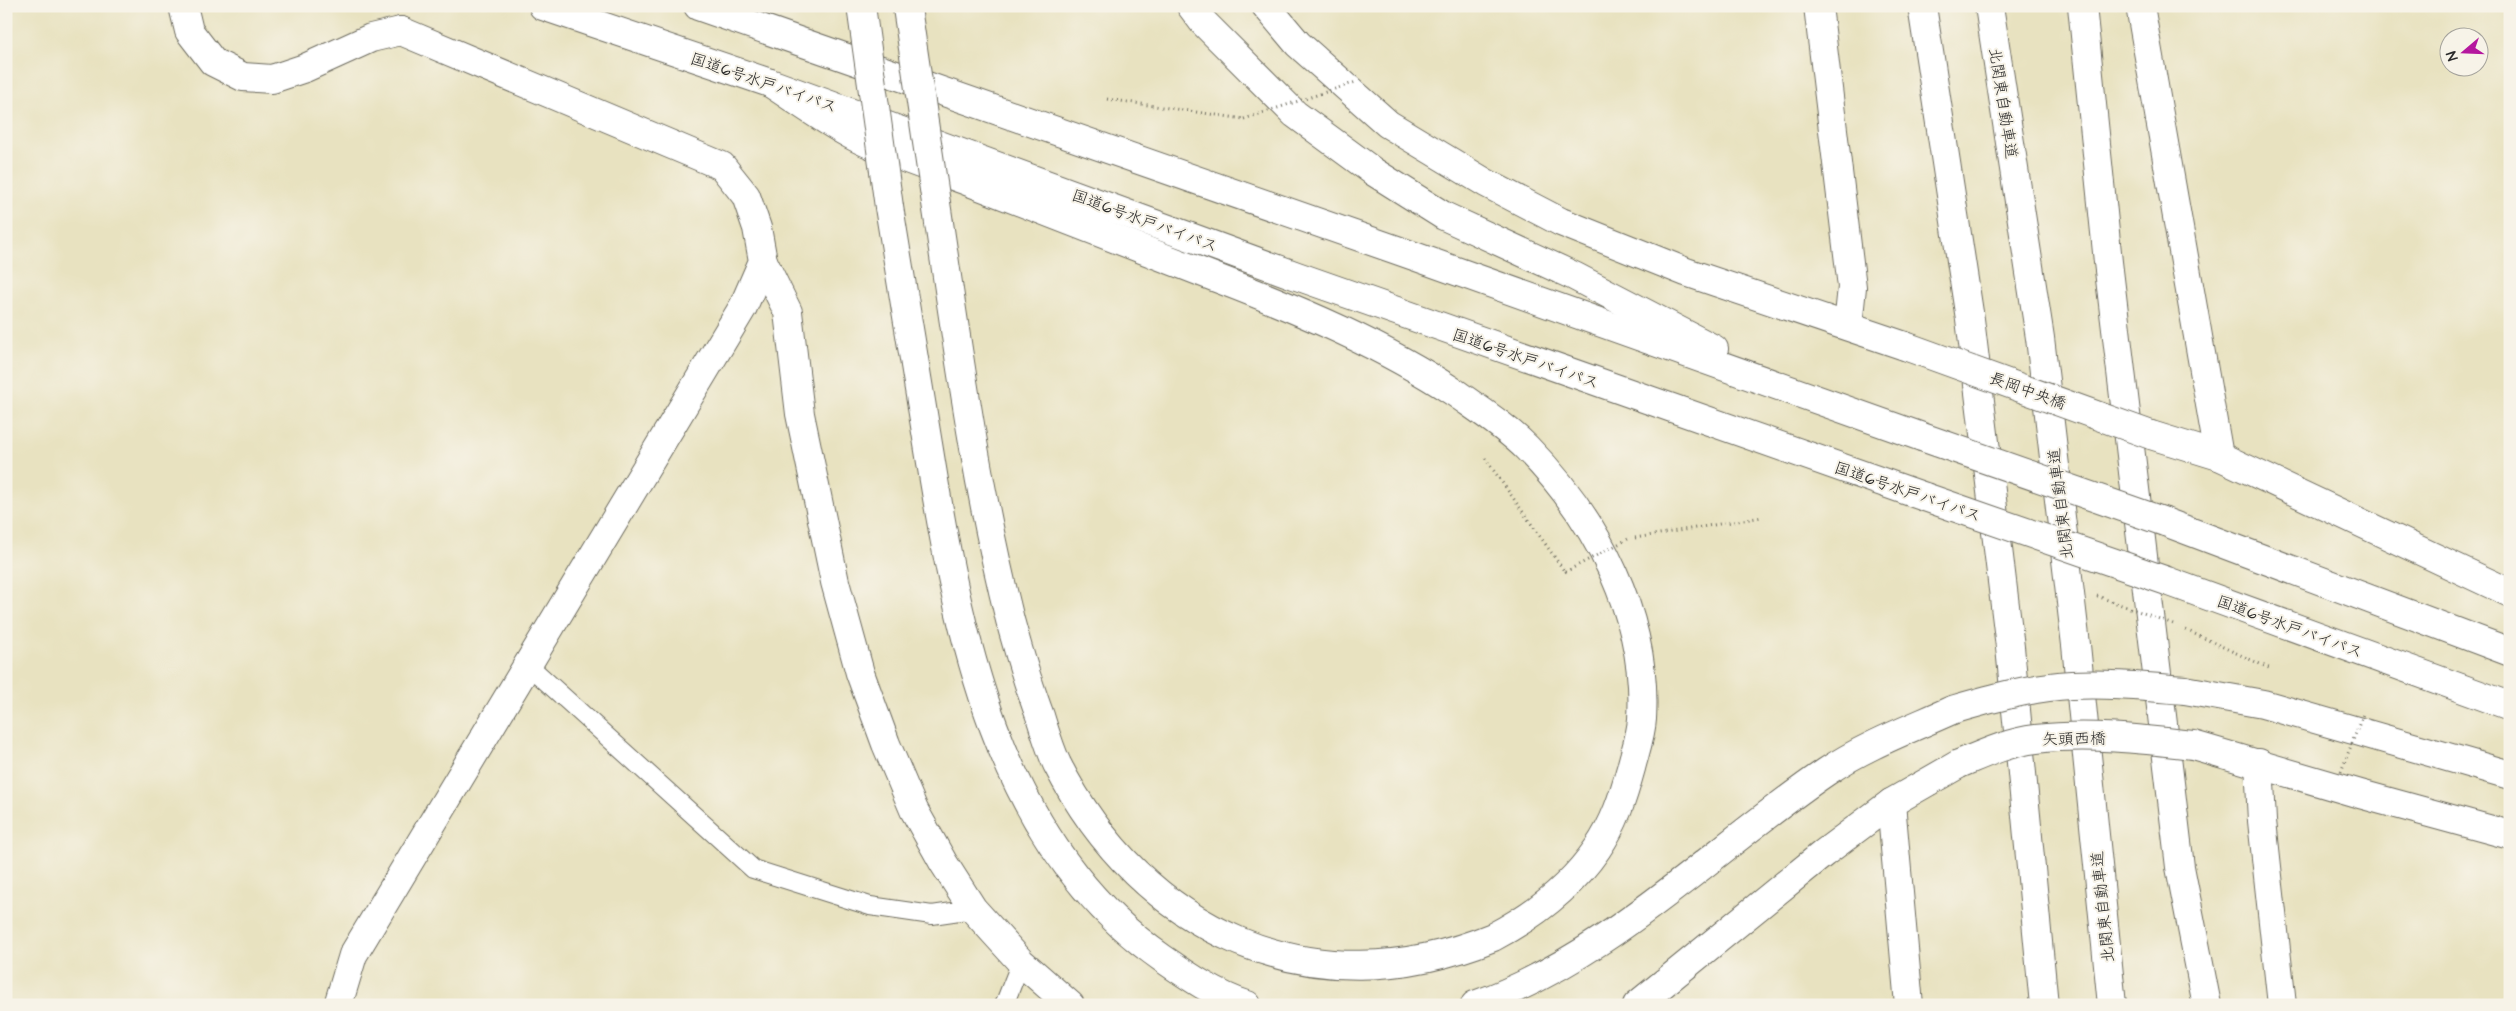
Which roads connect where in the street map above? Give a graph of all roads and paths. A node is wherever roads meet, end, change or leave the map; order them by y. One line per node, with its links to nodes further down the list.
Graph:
1 (183, 6): 16 (main road)
2 (543, 6): 14 (main road, 国道6号水戸バイパス)
3 (698, 6): 18 (main road)
4 (861, 6): 39 (main road, bridge)
5 (1191, 6): 18 (main road)
6 (1266, 6): 17 (main road, 長岡中央橋)
7 (1818, 6): 17 (main road)
8 (1922, 6): 43 (main road)
9 (1989, 6): 44 (main road, 北関東自動車道)
10 (2082, 6): 45 (main road)
11 (2140, 6): 20 (main road)
12 (907, 7): 14 (main road, bridge)
13 (1356, 82): 15 (path, bridge)
14 (770, 83): 27 (main road, 国道6号水戸バイパス, bridge)
15 (1107, 99)
16 (763, 261): 26 (main road); 34 (main road)
17 (1848, 326): 20 (main road, 長岡中央橋, bridge)
18 (1805, 396): 24 (main road, bridge)
19 (1480, 451): 21 (path, bridge)
20 (2220, 456): 22 (main road, 長岡中央橋)
21 (1762, 517)
22 (2510, 593)
23 (2115, 602): 25 (path, bridge)
24 (2510, 652)
25 (2242, 655)
26 (527, 664): 34 (lane); 36 (main road)
27 (2510, 706)
28 (2363, 714): 30 (path, bridge)
29 (2259, 763): 32 (main road, 矢頭西橋, bridge); 33 (main road, 矢頭西橋); 46 (main road)
30 (2341, 772)
31 (2510, 775): 40 (main road, bridge)
32 (1891, 803): 41 (main road, 矢頭西橋); 42 (main road)
33 (2510, 835)
34 (973, 910): 35 (main road)
35 (1021, 962): 37 (lane); 38 (main road)
36 (338, 1005)
37 (1004, 1005)
38 (1070, 1005)
39 (1247, 1005)
40 (1475, 1005)
41 (1637, 1005)
42 (1909, 1005)
43 (2044, 1005)
44 (2112, 1005)
45 (2207, 1005)
46 (2282, 1005)

